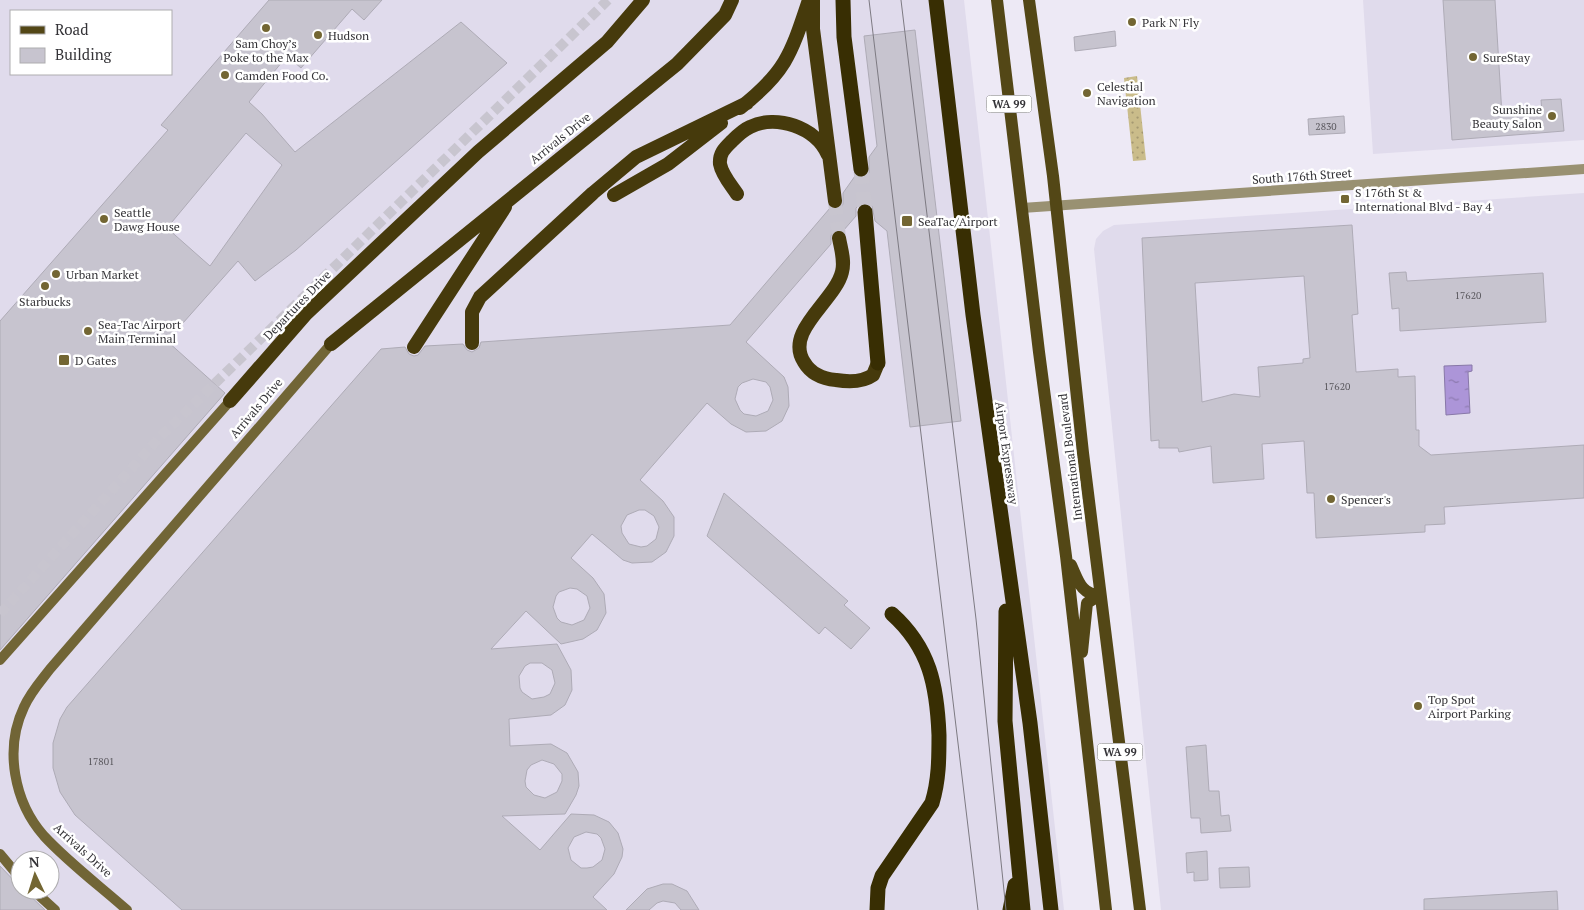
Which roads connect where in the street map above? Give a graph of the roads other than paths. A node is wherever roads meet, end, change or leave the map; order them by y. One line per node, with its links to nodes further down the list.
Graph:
1 (643, 0): 25 (highway, Departures Drive)
2 (732, 0): 15 (highway, Arrivals Drive)
3 (809, 0): 9 (highway)
4 (813, 0): 10 (highway)
5 (843, 0): 11 (highway)
6 (936, 0): 27 (highway, Airport Expressway)
7 (997, 0): 18 (main road, International Boulevard / WA 99)
8 (1029, 0): 17 (main road, International Boulevard / WA 99)
9 (747, 103): 14 (highway); 21 (highway)
10 (830, 160): 13 (highway); 16 (highway)
11 (860, 169)
12 (1584, 169): 17 (street, South 176th Street)
13 (737, 194)
14 (614, 195)
15 (512, 196): 22 (highway, Arrivals Drive); 23 (highway)
16 (835, 201)
17 (1056, 205): 18 (street, South 176th Street); 28 (main road, International Boulevard / WA 99)
18 (1022, 208): 26 (main road, International Boulevard / WA 99)
19 (865, 212): 24 (highway)
20 (839, 238): 24 (highway)
21 (472, 343)
22 (331, 344): 37 (main road, Arrivals Drive)
23 (414, 347)
24 (878, 363)
25 (230, 401): 30 (main road, Departures Drive)
26 (1066, 556): 28 (main road); 31 (main road, International Boulevard / WA 99)
27 (1006, 565): 33 (highway); 41 (highway, Airport Expressway)
28 (1100, 594): 31 (main road); 43 (main road, International Boulevard / WA 99)
29 (892, 614): 38 (highway)
30 (0, 660)
31 (1079, 676): 42 (main road, International Boulevard / WA 99)
32 (0, 854): 34 (main road)
33 (1019, 858): 39 (highway); 40 (highway)
34 (10, 866)
35 (44, 900): 36 (main road)
36 (55, 910)
37 (127, 910)
38 (877, 910)
39 (1010, 910)
40 (1023, 910)
41 (1051, 910)
42 (1106, 910)
43 (1140, 910)

